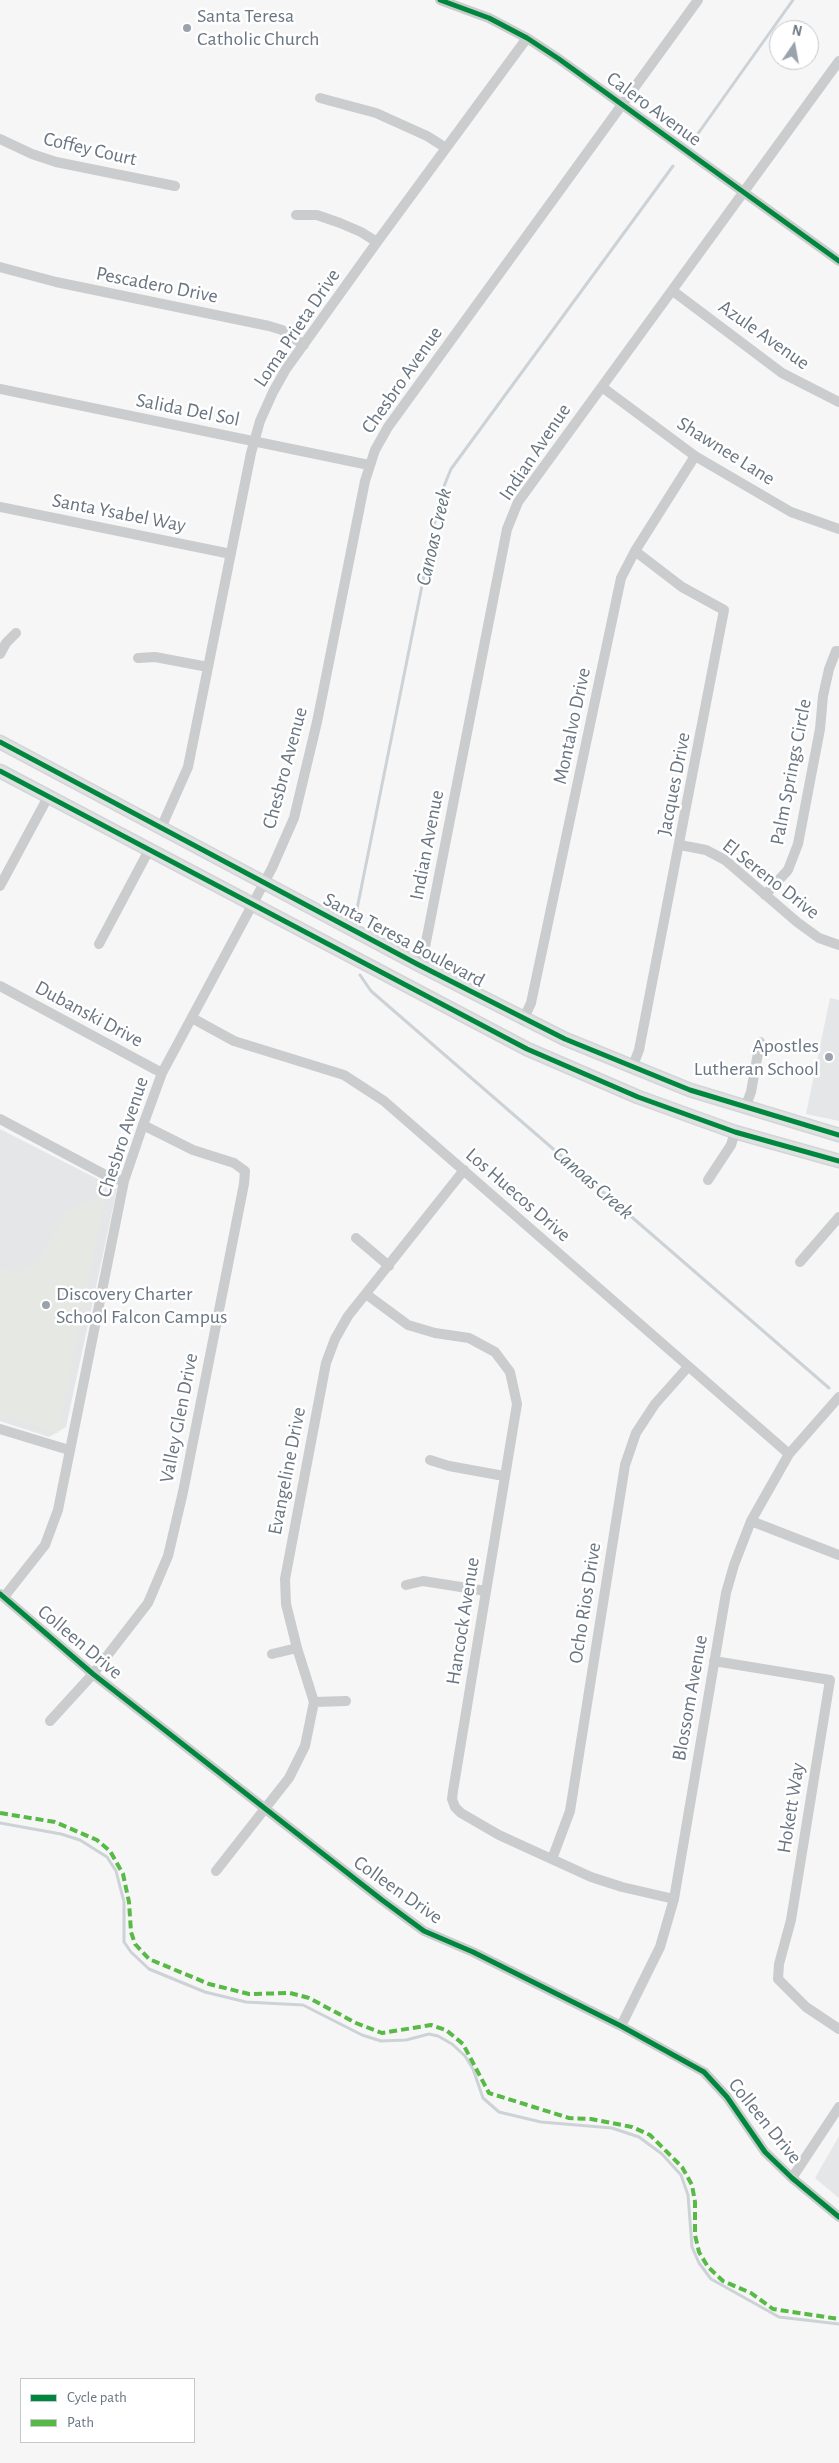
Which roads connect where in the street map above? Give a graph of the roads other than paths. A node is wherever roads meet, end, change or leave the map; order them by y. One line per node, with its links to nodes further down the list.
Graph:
1 (440, 0): 3 (street, Calero Avenue)
2 (696, 1): 6 (street, Chesbro Avenue)
3 (527, 38): 6 (street, Calero Avenue); 8 (street, Loma Prieta Drive)
4 (839, 61): 10 (street, Indian Avenue)
5 (320, 98): 8 (street)
6 (622, 105): 10 (street, Calero Avenue); 22 (street, Chesbro Avenue)
7 (0, 139): 9 (street, Coffey Court)
8 (446, 148): 12 (street, Loma Prieta Drive)
9 (175, 186)
10 (744, 192): 13 (street, Calero Avenue); 15 (street, Indian Avenue)
11 (296, 214): 12 (street)
12 (377, 242): 16 (street, Loma Prieta Drive)
13 (839, 260)
14 (0, 267): 16 (street, Pescadero Drive)
15 (672, 291): 17 (street, Indian Avenue); 19 (street, Azule Avenue)
16 (304, 345): 20 (street, Loma Prieta Drive)
17 (602, 387): 21 (street, Shawnee Lane); 44 (street, Indian Avenue)
18 (0, 389): 20 (street, Salida Del Sol)
19 (839, 402)
20 (254, 441): 22 (street, Salida Del Sol); 26 (street, Loma Prieta Drive)
21 (695, 456): 24 (street, Shawnee Lane); 25 (street, Montalvo Drive)
22 (369, 465): 38 (street, Chesbro Avenue)
23 (0, 507): 26 (street, Santa Ysabel Way)
24 (839, 529)
25 (634, 551): 36 (street, Jacques Drive); 47 (street, Montalvo Drive)
26 (231, 554): 31 (street, Loma Prieta Drive)
27 (16, 633): 29 (street)
28 (839, 651): 40 (street, Palm Springs Circle)
29 (0, 654)
30 (138, 658): 31 (street)
31 (208, 668): 35 (street, Loma Prieta Drive)
32 (0, 742): 35 (main road, Santa Teresa Boulevard)
33 (0, 771): 34 (main road, Santa Teresa Boulevard)
34 (48, 797): 37 (main road, Santa Teresa Boulevard); 39 (street)
35 (161, 828): 38 (main road, Santa Teresa Boulevard)
36 (680, 845): 40 (street, El Sereno Drive); 49 (street, Jacques Drive)
37 (149, 850): 41 (main road, Santa Teresa Boulevard); 42 (street)
38 (264, 883): 41 (street, Chesbro Avenue); 44 (main road, Santa Teresa Boulevard)
39 (0, 886)
40 (765, 895): 43 (street, El Sereno Drive)
41 (253, 905): 46 (street, Chesbro Avenue); 54 (main road, Santa Teresa Boulevard)
42 (100, 944)
43 (839, 945)
44 (417, 964): 47 (main road, Santa Teresa Boulevard)
45 (0, 986): 50 (street, Dubanski Drive)
46 (192, 1018): 50 (street, Chesbro Avenue); 57 (street, Los Huecos Drive)
47 (523, 1020): 49 (main road, Santa Teresa Boulevard)
48 (760, 1042): 51 (street)
49 (632, 1068): 51 (main road, Santa Teresa Boulevard)
50 (162, 1073): 53 (street, Chesbro Avenue)
51 (745, 1108): 55 (main road, Santa Teresa Boulevard)
52 (0, 1119): 59 (street)
53 (143, 1125): 59 (street, Chesbro Avenue); 80 (street, Valley Glen Drive)
54 (735, 1132): 56 (main road, Santa Teresa Boulevard); 58 (street)
55 (839, 1135)
56 (839, 1161)
57 (464, 1170): 63 (street, Evangeline Drive); 65 (street, Los Huecos Drive)
58 (708, 1180)
59 (124, 1181): 68 (street, Chesbro Avenue)
60 (839, 1217): 62 (street)
61 (356, 1238): 63 (street)
62 (800, 1262)
63 (389, 1266): 64 (street, Evangeline Drive)
64 (366, 1294): 71 (street, Hancock Avenue); 77 (street, Evangeline Drive)
65 (688, 1368): 69 (street, Los Huecos Drive); 85 (street, Ocho Rios Drive)
66 (839, 1397): 69 (street, Blossom Avenue)
67 (0, 1429): 68 (street)
68 (69, 1450): 76 (street, Chesbro Avenue)
69 (789, 1454): 72 (street, Blossom Avenue)
70 (430, 1460): 71 (street)
71 (504, 1476): 75 (street, Hancock Avenue)
72 (751, 1521): 73 (street); 79 (street, Blossom Avenue)
73 (839, 1554)
74 (406, 1585): 75 (street)
75 (486, 1591): 85 (street, Hancock Avenue)
76 (2, 1595): 80 (street, Colleen Drive)
77 (297, 1648): 78 (street); 82 (street, Evangeline Drive)
78 (272, 1654)
79 (714, 1662): 87 (street, Blossom Avenue); 89 (street, Hokett Way)
80 (94, 1674): 83 (street); 84 (street, Colleen Drive)
81 (346, 1701): 82 (street)
82 (314, 1702): 84 (street, Evangeline Drive)
83 (50, 1721)
84 (265, 1808): 86 (street, Evangeline Drive); 88 (street, Colleen Drive)
85 (552, 1860): 87 (street, Hancock Avenue)
86 (216, 1870)
87 (674, 1899): 88 (street, Blossom Avenue)
88 (621, 2026): 91 (street, Colleen Drive)
89 (839, 2029)
90 (839, 2107): 91 (street)
91 (792, 2178): 92 (street, Colleen Drive)
92 (839, 2217)

